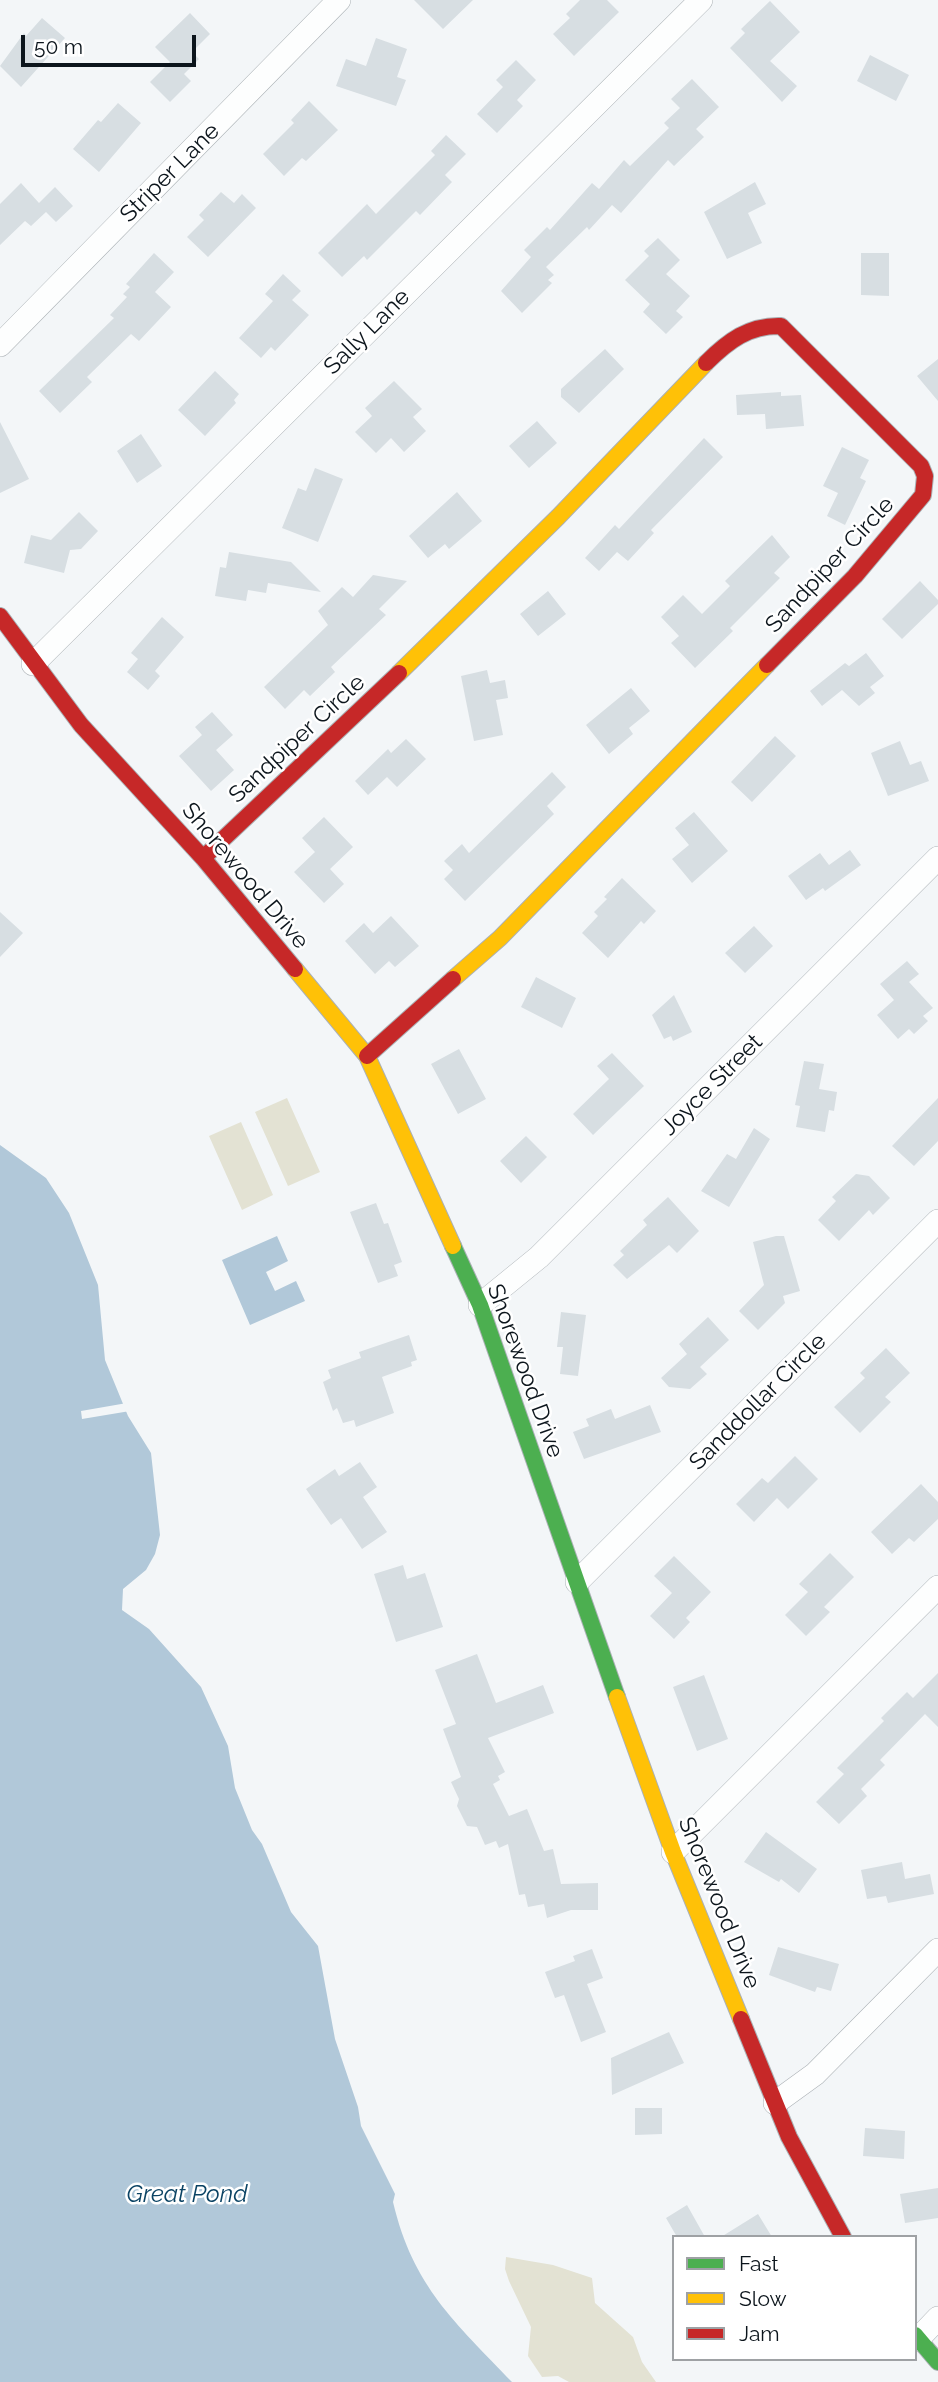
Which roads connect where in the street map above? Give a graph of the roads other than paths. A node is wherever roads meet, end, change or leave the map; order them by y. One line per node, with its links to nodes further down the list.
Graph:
1 (339, 0): 3 (street, Striper Lane)
2 (701, 0): 5 (street, Sally Lane)
3 (0, 345)
4 (0, 616): 5 (street, Shorewood Drive)
5 (33, 664): 6 (street, Shorewood Drive)
6 (203, 858): 8 (street, Shorewood Drive); 8 (street, Sandpiper Circle)
7 (938, 858): 10 (street, Joyce Street)
8 (368, 1056): 10 (street, Shorewood Drive)
9 (938, 1222): 11 (street, Sanddollar Circle)
10 (480, 1305): 11 (street, Shorewood Drive)
11 (577, 1582): 13 (street, Shorewood Drive)
12 (938, 1587): 13 (street)
13 (673, 1852): 15 (street, Shorewood Drive)
14 (938, 1950): 15 (street)
15 (775, 2103): 16 (street, Shorewood Drive)
16 (843, 2235)
17 (938, 2318): 18 (street)
18 (917, 2336)
19 (917, 2338): 20 (street)
20 (938, 2362)

